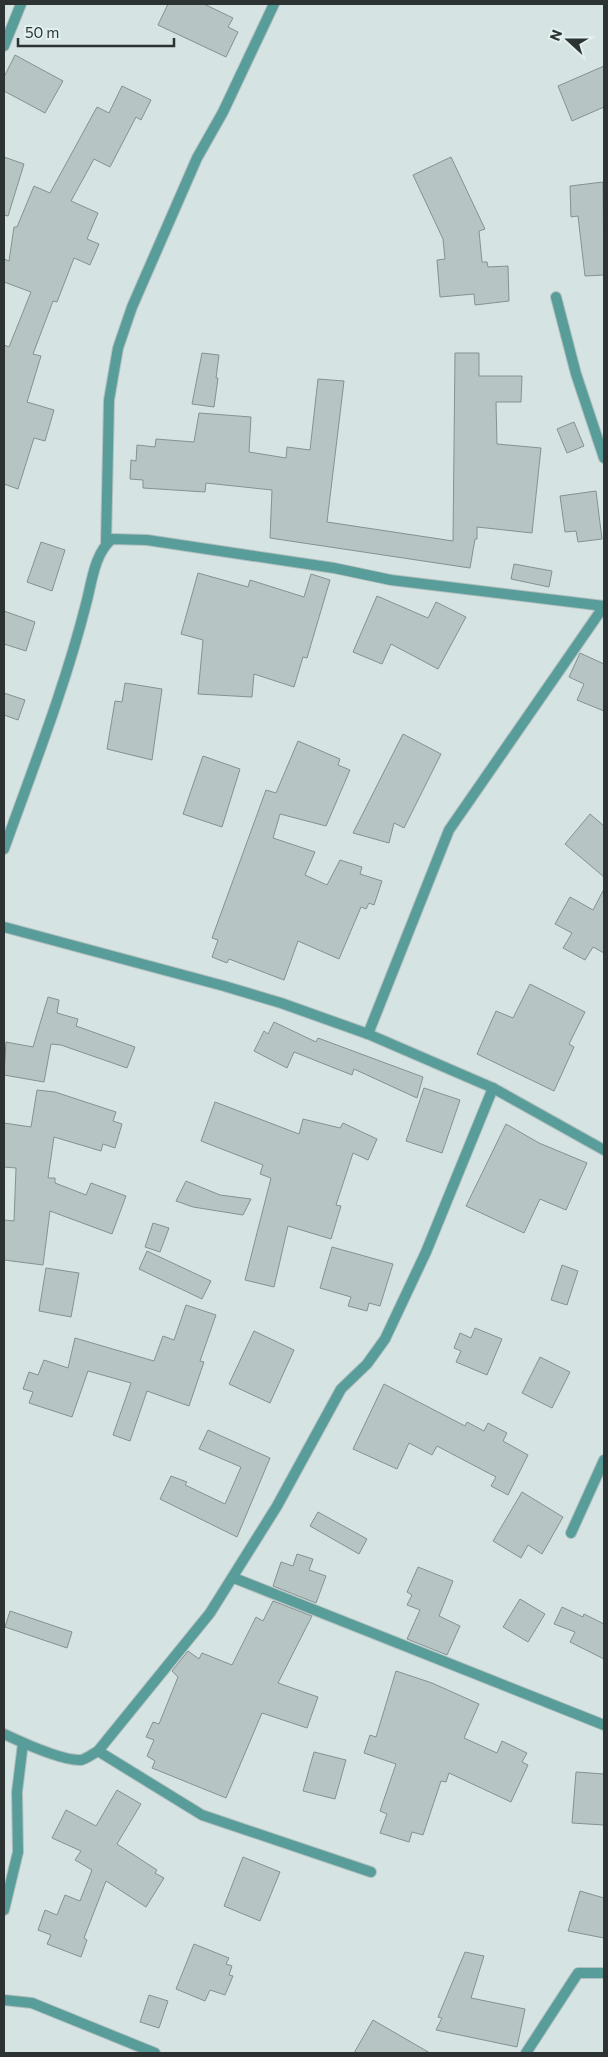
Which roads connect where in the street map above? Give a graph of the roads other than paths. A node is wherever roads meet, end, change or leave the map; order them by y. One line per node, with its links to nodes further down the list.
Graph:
1 (21, 4): 3 (street)
2 (274, 4): 6 (street)
3 (4, 46)
4 (556, 297): 5 (street)
5 (604, 458)
6 (106, 544): 7 (street); 8 (street)
7 (604, 606): 10 (street)
8 (4, 849)
9 (4, 927): 10 (street)
10 (368, 1034): 11 (street)
11 (493, 1088): 12 (street); 15 (street)
12 (604, 1150)
13 (604, 1460): 14 (street)
14 (572, 1534)
15 (234, 1578): 16 (street); 19 (street)
16 (604, 1725)
17 (4, 1734): 18 (street)
18 (23, 1743): 19 (street); 21 (street)
19 (98, 1751): 20 (street)
20 (370, 1872)
21 (4, 1910)
22 (604, 1972): 25 (street)
23 (4, 2000): 24 (street)
24 (155, 2053)
25 (526, 2053)

